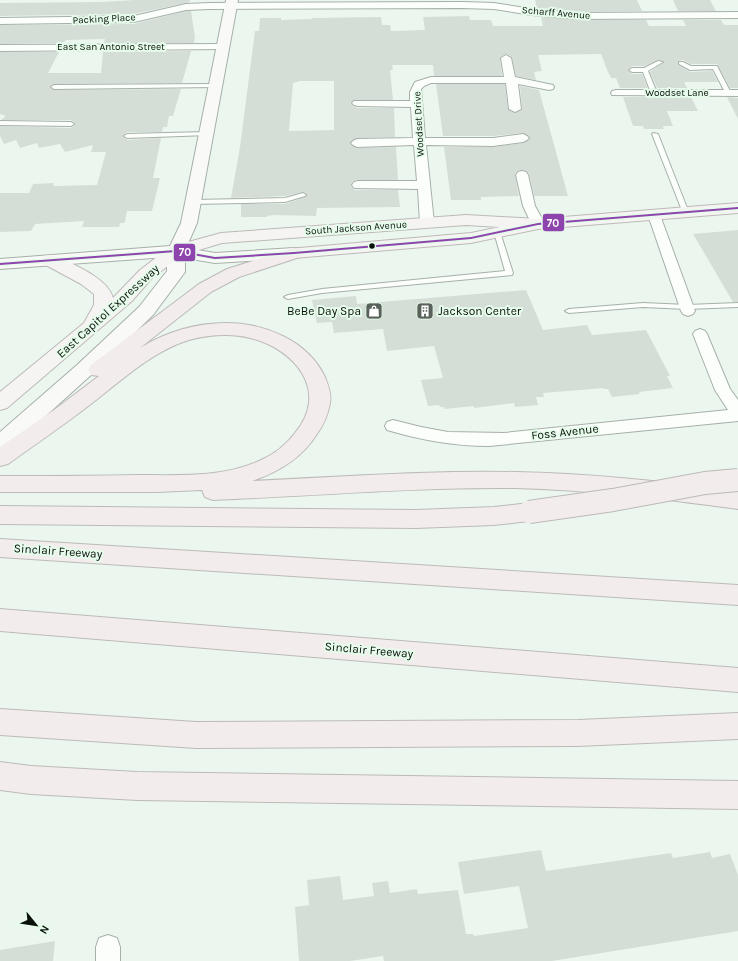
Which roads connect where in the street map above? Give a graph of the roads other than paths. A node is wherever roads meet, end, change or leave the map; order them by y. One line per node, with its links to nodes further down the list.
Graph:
1 (232, 3): 2 (street, Scharff Avenue); 4 (street, Packing Place); 5 (main road)
2 (496, 3): 3 (street, Scharff Avenue)
3 (737, 11)
4 (0, 21)
5 (223, 47): 6 (street, East San Antonio Street); 13 (main road)
6 (0, 48)
7 (506, 58): 12 (street)
8 (660, 62): 11 (lane)
9 (681, 63): 18 (lane)
10 (632, 70): 11 (lane)
11 (645, 70): 17 (lane)
12 (510, 80): 15 (street, Woodset Drive); 20 (street, Woodset Drive); 21 (street)
13 (215, 86): 14 (lane); 24 (main road)
14 (54, 87)
15 (549, 87)
16 (616, 93): 17 (street, Woodset Lane)
17 (654, 93): 18 (street, Woodset Lane)
18 (733, 93)
19 (358, 103): 20 (street)
20 (416, 104): 28 (street, Woodset Drive)
21 (515, 109)
22 (0, 123): 23 (lane)
23 (71, 124)
24 (206, 134): 26 (lane); 34 (main road)
25 (656, 134): 36 (lane)
26 (127, 136)
27 (523, 138): 28 (street)
28 (420, 142): 29 (street); 32 (street, Woodset Drive)
29 (357, 144)
30 (522, 175): 39 (street)
31 (358, 185): 32 (street)
32 (424, 185): 38 (street, Woodset Drive)
33 (303, 195): 34 (lane)
34 (193, 202): 41 (main road)
35 (738, 208): 36 (main road, South Jackson Avenue)
36 (686, 212): 37 (main road, South Jackson Avenue)
37 (654, 215): 39 (main road, South Jackson Avenue); 47 (street)
38 (427, 223): 39 (main road, South Jackson Avenue); 41 (main road, South Jackson Avenue)
39 (538, 224): 40 (main road, South Jackson Avenue)
40 (497, 232): 42 (main road, South Jackson Avenue); 45 (lane)
41 (176, 251): 42 (main road, South Jackson Avenue); 43 (main road, South Jackson Avenue); 50 (main road, East Capitol Expressway); 54 (main road, East Capitol Expressway)
42 (294, 253): 55 (highway)
43 (50, 260): 44 (main road, South Jackson Avenue); 50 (main road)
44 (0, 264)
45 (288, 297)
46 (738, 305): 47 (lane)
47 (688, 309): 48 (lane)
48 (569, 312)
49 (700, 334): 52 (street)
50 (67, 348): 51 (main road, East Capitol Expressway)
51 (0, 403)
52 (738, 414): 53 (street, Foss Avenue)
53 (393, 426)
54 (0, 444)
55 (0, 449)
56 (0, 458): 59 (highway)
57 (738, 480): 61 (highway, bridge)
58 (0, 484): 59 (highway)
59 (28, 485): 60 (highway)
60 (738, 500)
61 (0, 515)
62 (0, 548): 63 (highway, Sinclair Freeway)
63 (738, 595)
64 (0, 620): 65 (highway, Sinclair Freeway)
65 (738, 680)
66 (0, 722): 67 (highway)
67 (738, 726)
68 (0, 776): 69 (highway)
69 (738, 795)

